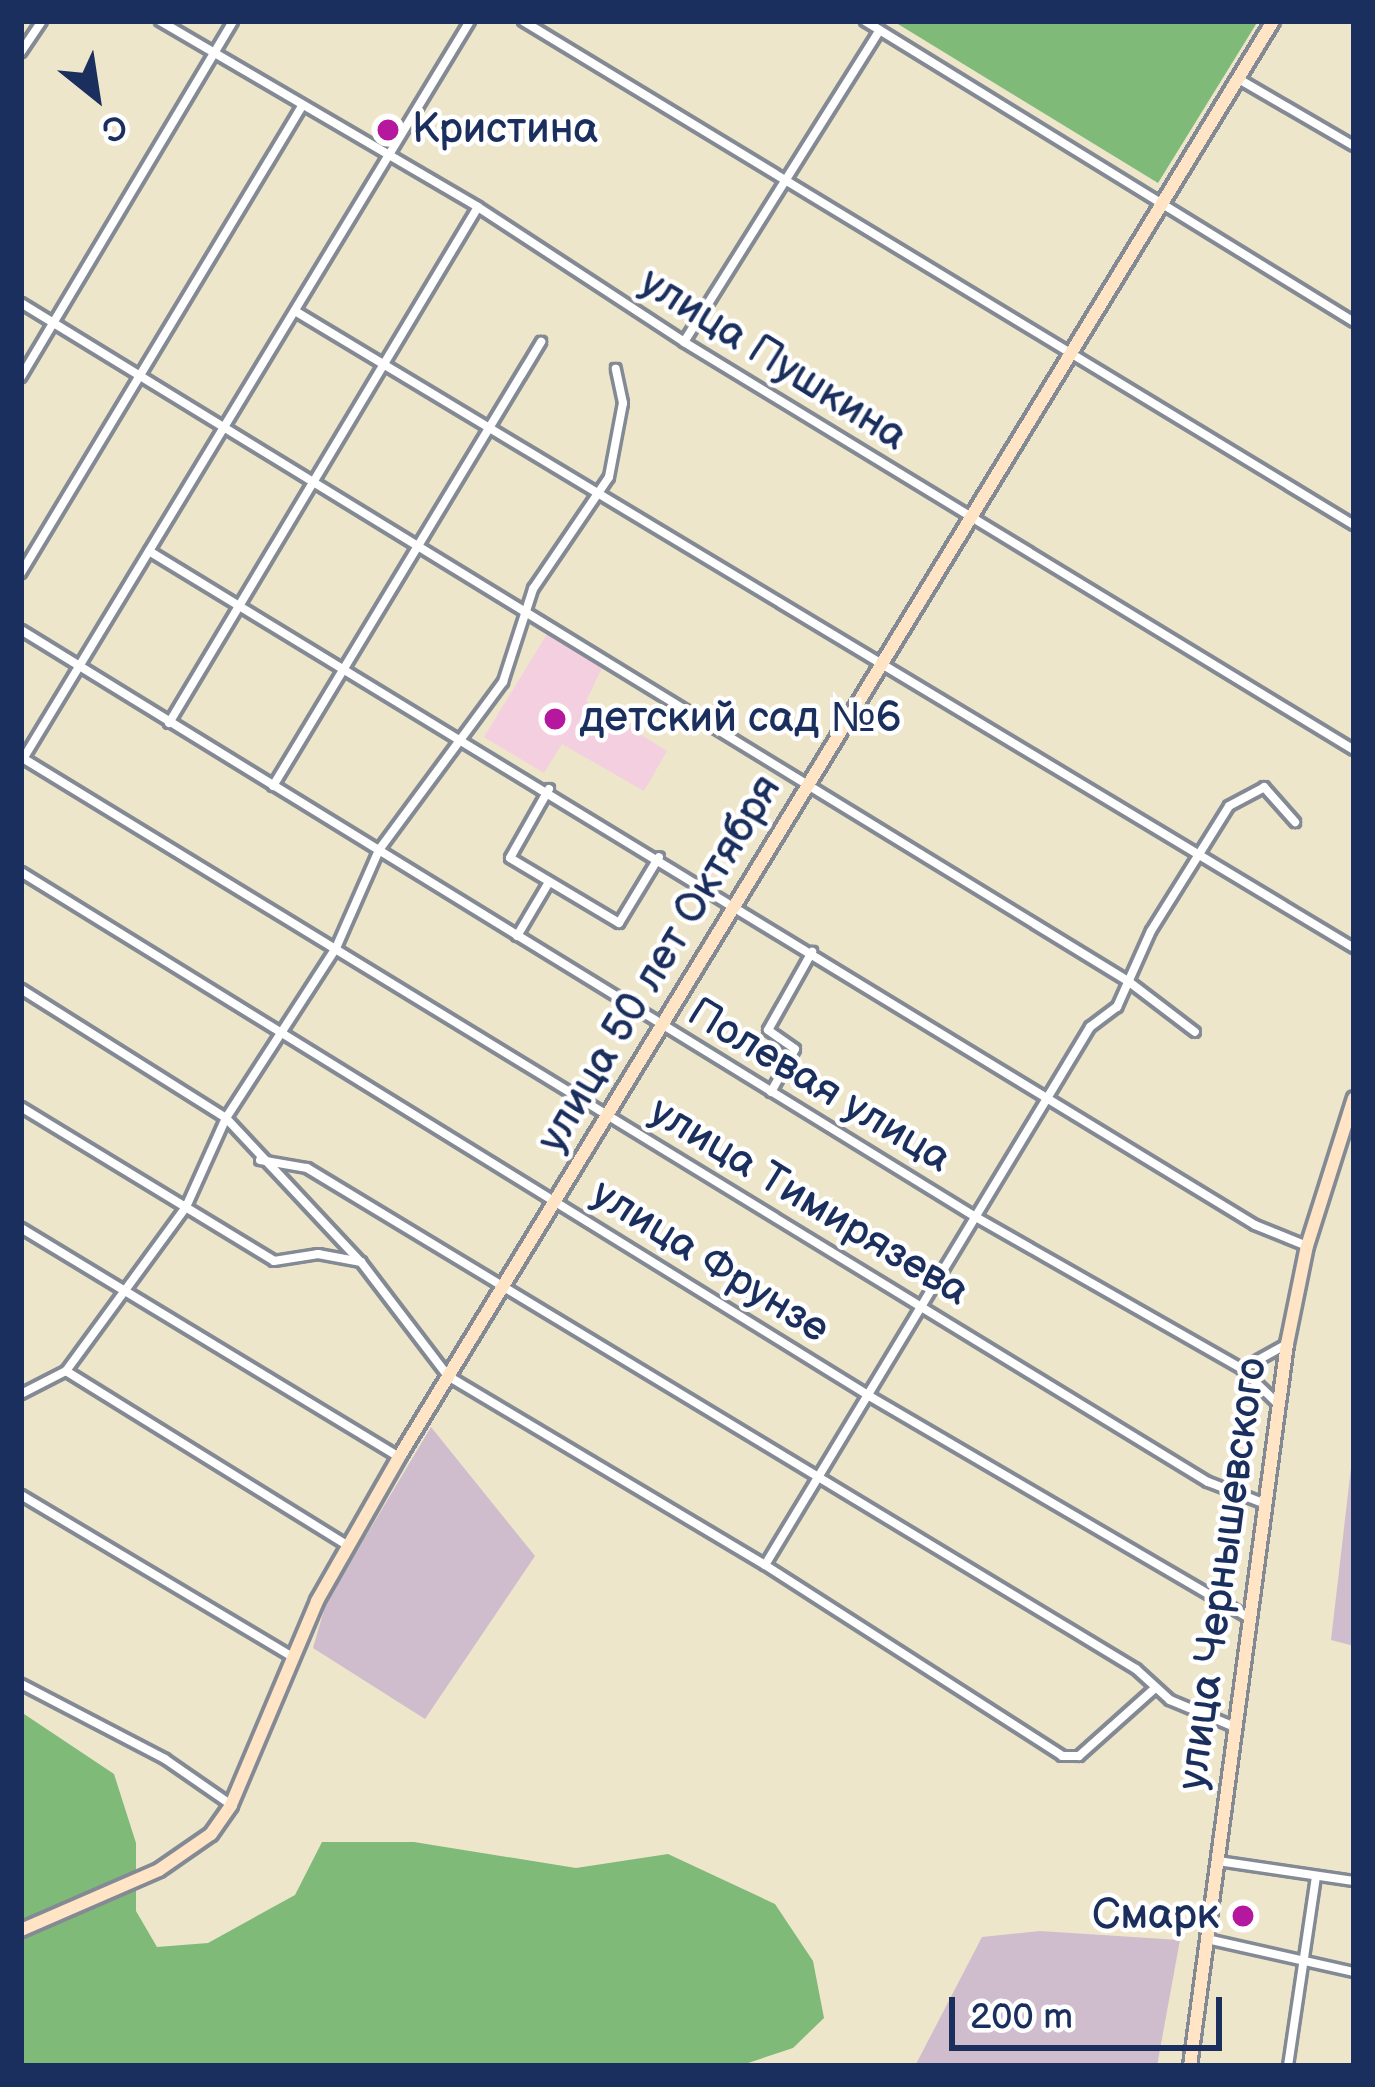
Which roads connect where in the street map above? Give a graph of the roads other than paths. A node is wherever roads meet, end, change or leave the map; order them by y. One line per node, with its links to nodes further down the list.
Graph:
1 (42, 21): 9 (street)
2 (160, 21): 10 (street, улица Пушкина)
3 (233, 21): 10 (street)
4 (470, 21): 14 (street)
5 (523, 21): 15 (street)
6 (865, 21): 8 (street)
7 (1273, 21): 11 (street, улица 50 лет Октября)
8 (880, 30): 15 (street); 16 (street)
9 (21, 52)
10 (217, 53): 12 (street, улица Пушкина); 21 (street)
11 (1236, 77): 13 (street); 16 (street, улица 50 лет Октября)
12 (302, 106): 14 (street, улица Пушкина); 28 (street)
13 (1354, 146)
14 (390, 160): 17 (street, улица Пушкина); 19 (street)
15 (784, 179): 23 (street); 24 (street)
16 (1161, 206): 20 (street); 24 (street, улица 50 лет Октября)
17 (478, 207): 23 (street, улица Пушкина); 25 (street)
18 (21, 303): 21 (street)
19 (295, 311): 25 (street); 30 (street)
20 (1354, 322)
21 (54, 323): 27 (street); 28 (street)
22 (541, 342): 29 (street)
23 (684, 342): 33 (street, улица Пушкина)
24 (1072, 355): 33 (street, улица 50 лет Октября); 34 (street)
25 (380, 365): 29 (street); 31 (street)
26 (616, 369): 32 (street)
27 (21, 377)
28 (142, 379): 30 (street); 37 (street)
29 (489, 429): 32 (street); 35 (street)
30 (224, 431): 31 (street); 36 (street)
31 (312, 484): 35 (street); 38 (street)
32 (598, 494): 39 (street); 42 (street)
33 (970, 518): 42 (street, улица 50 лет Октября); 46 (street, улица Пушкина)
34 (1354, 525)
35 (416, 547): 39 (street); 41 (street)
36 (149, 551): 38 (street); 43 (street)
37 (21, 573)
38 (240, 604): 41 (street); 44 (street)
39 (527, 613): 45 (street); 48 (street)
40 (21, 630): 43 (street, Полевая улица)
41 (344, 665): 45 (street); 49 (street)
42 (880, 665): 48 (street, улица 50 лет Октября); 53 (street)
43 (77, 669): 44 (street, Полевая улица); 47 (street)
44 (170, 723): 49 (street, Полевая улица)
45 (462, 735): 50 (street); 52 (street)
46 (1354, 750)
47 (22, 759): 60 (street, улица Тимирязева)
48 (807, 785): 57 (street, улица 50 лет Октября); 62 (street)
49 (273, 786): 52 (street, Полевая улица)
50 (549, 789): 54 (street); 56 (street)
51 (1295, 822): 53 (street)
52 (379, 850): 58 (street, Полевая улица); 60 (street)
53 (1199, 856): 59 (street); 62 (street)
54 (659, 857): 56 (street); 57 (street)
55 (21, 872): 66 (street, улица Фрунзе)
56 (550, 881): 58 (street)
57 (735, 904): 61 (street); 64 (street, улица 50 лет Октября)
58 (517, 936): 64 (street, Полевая улица)
59 (1354, 948)
60 (336, 949): 66 (street); 71 (street, улица Тимирязева)
61 (812, 952): 67 (street); 68 (street)
62 (1128, 981): 65 (street); 68 (street)
63 (21, 989): 72 (street)
64 (662, 1026): 67 (street, Полевая улица); 71 (street, улица 50 лет Октября)
65 (1196, 1032)
66 (278, 1033): 72 (street); 74 (street, улица Фрунзе)
67 (771, 1093): 76 (street, Полевая улица)
68 (1047, 1098): 76 (street); 78 (street)
69 (1354, 1098): 78 (street, улица Чернышевского)
70 (21, 1108): 75 (street)
71 (608, 1116): 74 (street, улица 50 лет Октября); 82 (street, улица Тимирязева)
72 (226, 1118): 73 (street); 75 (street)
73 (260, 1160): 79 (street); 80 (street)
74 (555, 1202): 80 (street, улица 50 лет Октября); 88 (street, улица Фрунзе)
75 (186, 1207): 79 (street); 81 (street)
76 (974, 1216): 82 (street); 84 (street, Полевая улица)
77 (21, 1228): 81 (street)
78 (1307, 1246): 83 (street, улица Чернышевского)
79 (361, 1262): 86 (street)
80 (502, 1288): 86 (street, улица 50 лет Октября); 91 (street)
81 (126, 1294): 85 (street); 90 (street)
82 (922, 1305): 88 (street); 93 (street, улица Тимирязева)
83 (1287, 1344): 84 (street); 89 (street, улица Чернышевского)
84 (1242, 1370): 89 (street, Полевая улица)
85 (66, 1371): 87 (street); 94 (street)
86 (448, 1376): 90 (street, улица 50 лет Октября); 95 (street)
87 (21, 1394)
88 (871, 1397): 91 (street); 96 (street, улица Фрунзе)
89 (1277, 1403): 93 (street, улица Чернышевского)
90 (399, 1457): 94 (street, улица 50 лет Октября)
91 (818, 1478): 95 (street); 99 (street)
92 (21, 1495): 97 (street)
93 (1263, 1503): 96 (street, улица Чернышевского)
94 (350, 1546): 97 (street, улица 50 лет Октября)
95 (765, 1565): 99 (street)
96 (1251, 1619): 100 (street, улица Чернышевского)
97 (294, 1658): 101 (street, улица 50 лет Октября)
98 (21, 1684): 101 (street)
99 (1154, 1689): 100 (street)
100 (1236, 1728): 102 (street, улица Чернышевского)
101 (231, 1805): 105 (street, улица 50 лет Октября)
102 (1218, 1861): 103 (street); 106 (street, улица Чернышевского)
103 (1316, 1877): 104 (street); 107 (street)
104 (1354, 1881)
105 (21, 1930)
106 (1208, 1939): 107 (street); 109 (street, улица Чернышевского)
107 (1300, 1961): 108 (street); 110 (street)
108 (1354, 1972)
109 (1190, 2066)
110 (1288, 2066)

